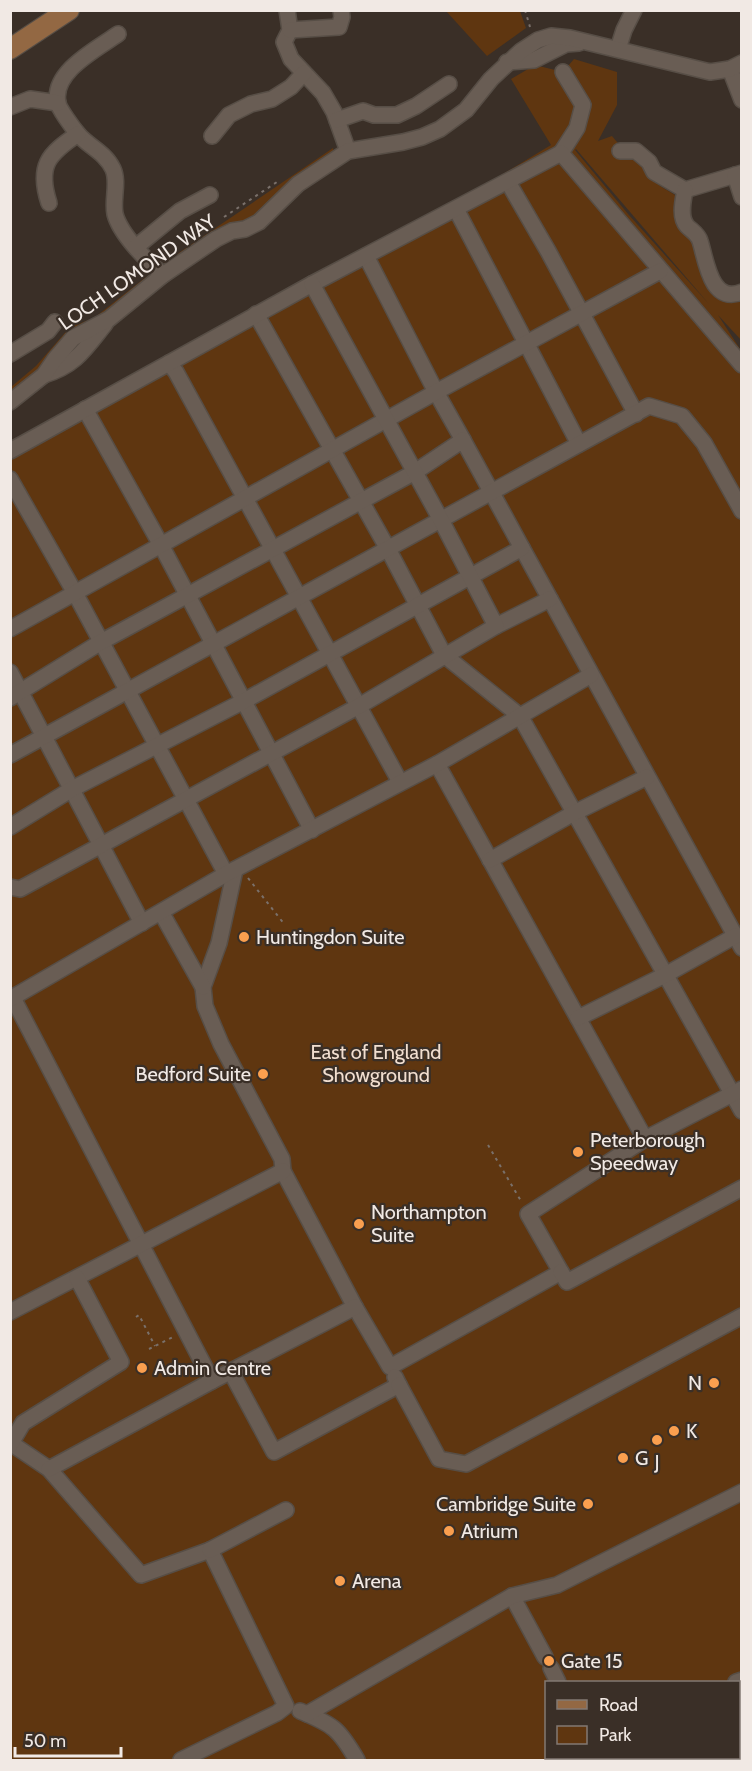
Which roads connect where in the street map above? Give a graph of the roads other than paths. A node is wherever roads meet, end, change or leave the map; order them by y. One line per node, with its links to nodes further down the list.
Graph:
1 (69, 10): 7 (main road)
2 (287, 10): 5 (street)
3 (341, 10): 5 (street)
4 (634, 10): 8 (street)
5 (290, 30): 11 (street)
6 (118, 34): 14 (street)
7 (10, 49)
8 (618, 49): 9 (street, LOCH LOMOND WAY); 19 (street, LOCH LOMOND WAY)
9 (736, 66): 13 (street)
10 (563, 72): 21 (street)
11 (303, 73): 16 (street); 18 (street)
12 (449, 84): 16 (street)
13 (741, 100)
14 (58, 103): 15 (street); 17 (street)
15 (10, 107)
16 (337, 120): 19 (street)
17 (78, 134): 27 (street); 29 (street)
18 (212, 136)
19 (348, 151): 32 (street, LOCH LOMOND WAY)
20 (620, 151): 24 (street)
21 (561, 153): 23 (street); 31 (street)
22 (738, 174): 24 (street); 26 (street)
23 (508, 182): 28 (street); 36 (street)
24 (685, 190): 34 (street)
25 (210, 195): 29 (street)
26 (741, 197)
27 (49, 204)
28 (456, 209): 30 (street); 38 (street)
29 (136, 247): 32 (street)
30 (366, 256): 33 (street); 42 (street)
31 (660, 271): 36 (street); 41 (street)
32 (163, 275): 43 (street, LOCH LOMOND WAY)
33 (312, 284): 35 (street); 46 (street)
34 (741, 292)
35 (256, 314): 40 (street); 49 (street)
36 (581, 314): 38 (street); 45 (street)
37 (55, 321): 39 (street)
38 (526, 344): 42 (street); 48 (street)
39 (10, 354)
40 (169, 363): 44 (street); 54 (street)
41 (741, 365)
42 (436, 392): 46 (street); 47 (street)
43 (10, 402)
44 (86, 409): 50 (street); 58 (street)
45 (636, 414): 48 (street); 56 (street)
46 (386, 420): 49 (street); 51 (street)
47 (463, 441): 51 (street); 53 (street)
48 (579, 444): 53 (street)
49 (333, 449): 54 (street); 55 (street)
50 (10, 451)
51 (415, 472): 55 (street); 57 (street)
52 (10, 479): 63 (street)
53 (492, 492): 57 (street); 59 (street)
54 (245, 498): 58 (street); 60 (street)
55 (362, 501): 60 (street); 61 (street)
56 (741, 512)
57 (441, 520): 61 (street); 62 (street)
58 (161, 545): 63 (street); 64 (street)
59 (522, 548): 62 (street); 66 (street)
60 (273, 549): 64 (street); 65 (street)
61 (388, 549): 65 (street); 67 (street)
62 (471, 576): 67 (street); 68 (street)
63 (75, 593): 69 (street); 70 (street)
64 (187, 595): 70 (street); 71 (street)
65 (300, 597): 71 (street); 72 (street)
66 (550, 599): 68 (street); 75 (street)
67 (418, 605): 72 (street); 73 (street)
68 (496, 626): 73 (street)
69 (10, 629)
70 (101, 642): 76 (street); 77 (street)
71 (213, 644): 76 (street); 78 (street)
72 (331, 654): 78 (street); 79 (street)
73 (444, 655): 79 (street); 80 (street)
74 (10, 672): 77 (street)
75 (591, 675): 80 (street); 86 (street)
76 (126, 692): 81 (street); 82 (street)
77 (16, 695): 81 (street)
78 (244, 701): 82 (street); 83 (street)
79 (359, 706): 83 (street); 87 (street)
80 (519, 716): 85 (street); 90 (street)
81 (45, 736): 84 (street); 88 (street)
82 (156, 746): 88 (street); 89 (street)
83 (271, 753): 89 (street); 92 (street)
84 (10, 755)
85 (437, 764): 87 (street); 94 (street)
86 (647, 777): 90 (street); 99 (street)
87 (400, 782): 92 (street)
88 (72, 789): 91 (street); 93 (street)
89 (185, 799): 93 (street); 95 (street)
90 (574, 813): 94 (street); 100 (street)
91 (10, 826)
92 (312, 830): 95 (street)
93 (101, 845): 96 (street); 98 (street)
94 (490, 860): 103 (street)
95 (230, 872): 97 (street); 101 (street)
96 (14, 890)
97 (161, 912): 98 (street); 101 (street)
98 (142, 923): 102 (street)
99 (738, 942): 100 (street)
100 (665, 975): 103 (street); 104 (street)
101 (203, 987): 107 (street)
102 (12, 998): 109 (street)
103 (578, 1018): 106 (street)
104 (737, 1091): 105 (street); 106 (street)
105 (741, 1111)
106 (645, 1139): 110 (street)
107 (283, 1171): 109 (street); 113 (street)
108 (741, 1188): 110 (street)
109 (141, 1243): 111 (street); 117 (street)
110 (561, 1272): 115 (street)
111 (77, 1278): 112 (street); 119 (street)
112 (13, 1305)
113 (355, 1307): 115 (street); 116 (street)
114 (741, 1316): 118 (street)
115 (390, 1367): 118 (street)
116 (231, 1372): 117 (street); 118 (street)
117 (212, 1381): 120 (street)
118 (399, 1385)
119 (11, 1443): 120 (street)
120 (49, 1469): 123 (street)
121 (741, 1492): 124 (street)
122 (286, 1510): 123 (street)
123 (210, 1550): 126 (street)
124 (512, 1596): 125 (street); 127 (street)
125 (557, 1681)
126 (286, 1706): 127 (street); 128 (street)
127 (307, 1714): 129 (street)
128 (181, 1761)
129 (357, 1761)

